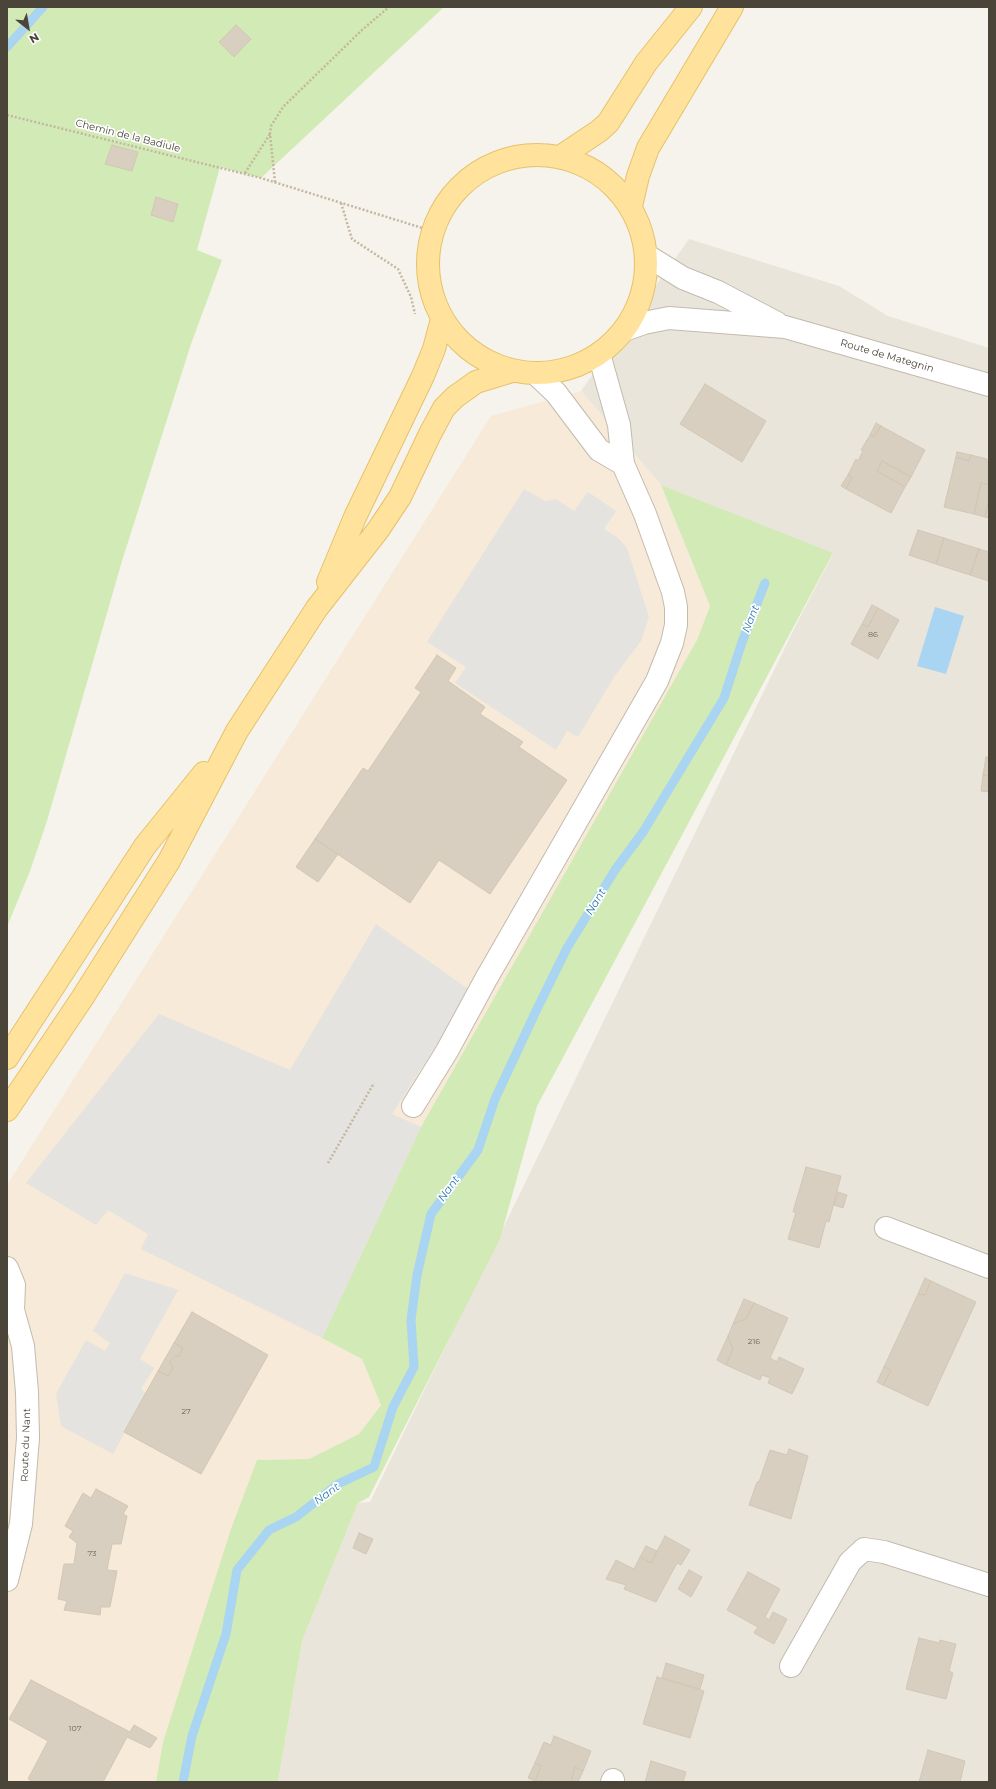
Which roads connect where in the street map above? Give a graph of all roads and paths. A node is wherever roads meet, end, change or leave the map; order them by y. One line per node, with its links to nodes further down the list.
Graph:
1 (389, 7): 5 (path)
2 (691, 7): 6 (main road)
3 (732, 7): 9 (main road)
4 (7, 115): 7 (path, Chemin de la Badiule)
5 (270, 134): 7 (path); 8 (path)
6 (560, 157): 9 (main road); 10 (main road)
7 (245, 173): 8 (path, Chemin de la Badiule)
8 (275, 182): 10 (path, Chemin de la Badiule)
9 (631, 206): 11 (main road)
10 (432, 231): 12 (main road)
11 (646, 255): 13 (street, Route de Mategnin); 14 (main road)
12 (442, 319): 16 (main road); 20 (main road)
13 (786, 327): 14 (street, Route de Mategnin); 18 (street, Route de Mategnin)
14 (624, 330): 15 (main road)
15 (599, 354): 17 (main road); 19 (street)
16 (512, 371): 17 (main road); 20 (main road)
17 (536, 374): 19 (street)
18 (989, 385)
19 (623, 464): 24 (street)
20 (317, 608): 21 (main road)
21 (237, 731): 22 (main road); 25 (main road)
22 (7, 1058)
23 (374, 1083): 26 (path)
24 (413, 1106)
25 (7, 1110)
26 (328, 1163)
27 (886, 1228): 28 (street)
28 (989, 1267)
29 (7, 1268): 30 (street, Route du Nant)
30 (10, 1309): 31 (street, Route du Nant)
31 (7, 1580)
32 (989, 1585): 33 (street)
33 (791, 1666)

